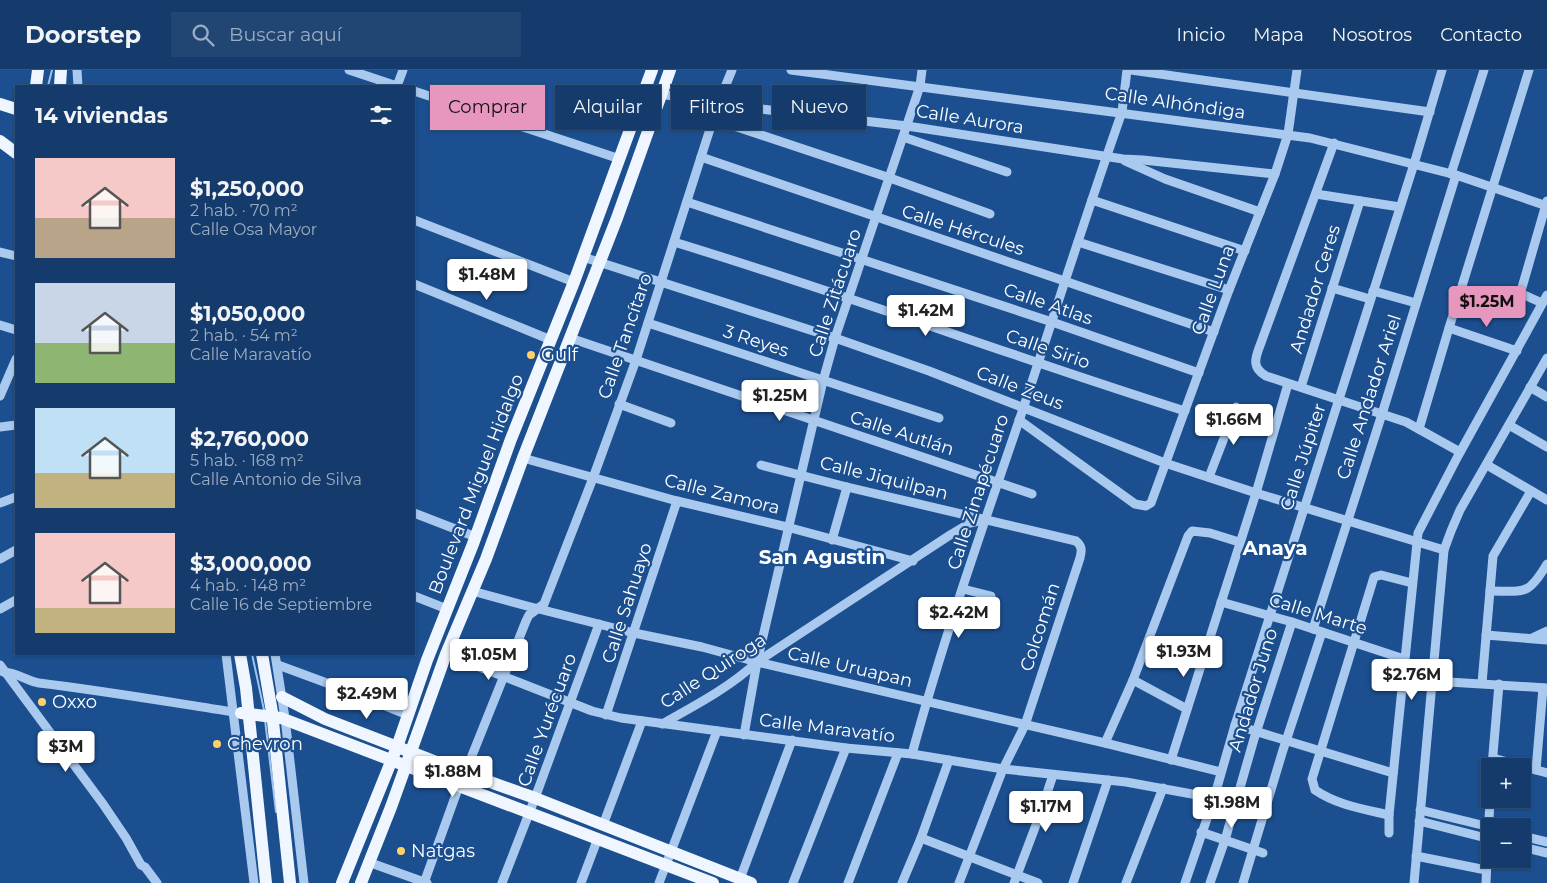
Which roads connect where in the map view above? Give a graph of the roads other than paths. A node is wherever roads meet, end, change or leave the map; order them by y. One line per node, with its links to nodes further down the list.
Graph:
1 (38, 70): 16 (main road)
2 (61, 70): 17 (main road)
3 (76, 70): 18 (street)
4 (349, 70): 19 (street)
5 (403, 70): 20 (street)
6 (652, 70): 43 (main road, Boulevard Miguel Hidalgo)
7 (670, 70): 25 (main road, Boulevard Miguel Hidalgo)
8 (732, 70): 21 (street, Calle Tancítaro)
9 (791, 70): 22 (street, Calle Alhóndiga)
10 (922, 70): 22 (street, Calle Zitácuaro)
11 (1129, 70): 24 (street); 30 (street, Calle Zinapécuaro)
12 (1297, 70): 24 (street, Calle Luna)
13 (1442, 70): 31 (street, Calle Júpiter)
14 (1484, 70): 48 (street, Calle Andador Ariel)
15 (1529, 70): 50 (street)
16 (36, 85)
17 (60, 85)
18 (78, 85)
19 (394, 85)
20 (397, 85)
21 (726, 85)
22 (920, 86): 30 (street, Calle Alhóndiga); 32 (street, Calle Zitácuaro)
23 (415, 91): 43 (street)
24 (1294, 92): 31 (street); 36 (street, Calle Luna)
25 (661, 94): 26 (street, Calle Aurora)
26 (671, 96)
27 (0, 104): 28 (main road)
28 (15, 109)
29 (762, 109): 32 (street, Calle Aurora)
30 (1122, 112): 36 (street, Calle Alhóndiga); 41 (street, Calle Zinapécuaro)
31 (1430, 112): 45 (street, Calle Júpiter)
32 (907, 126): 37 (street, Calle Zitácuaro); 41 (street, Calle Aurora)
33 (648, 130): 68 (main road, Boulevard Miguel Hidalgo)
34 (710, 130): 42 (street, Calle Tancítaro)
35 (746, 130): 49 (street)
36 (1288, 134): 39 (street, Calle Alhóndiga); 47 (street, Calle Luna)
37 (903, 137): 46 (street); 49 (street, Calle Zitácuaro)
38 (0, 141): 40 (main road)
39 (1334, 143): 45 (street, Calle Alhóndiga); 51 (street)
40 (15, 152)
41 (1107, 156): 44 (street, Calle Aurora); 52 (street, Calle Zinapécuaro)
42 (701, 157): 54 (street, Calle Tancítaro); 59 (street, Calle Hércules)
43 (620, 159): 66 (main road, Boulevard Miguel Hidalgo)
44 (1123, 159): 47 (street, Calle Aurora); 57 (street)
45 (1414, 164): 48 (street, Calle Alhóndiga); 56 (street, Calle Júpiter)
46 (1007, 172)
47 (1275, 174): 57 (street, Calle Luna)
48 (1454, 174): 50 (street, Calle Alhóndiga); 78 (street, Calle Andador Ariel)
49 (890, 178): 58 (street); 59 (street, Calle Zitácuaro)
50 (1494, 187): 55 (street, Calle Alhóndiga); 82 (street)
51 (1316, 194): 53 (street); 95 (street)
52 (1092, 200): 62 (street, Calle Zinapécuaro); 63 (street)
53 (1360, 201): 56 (street); 73 (street, Andador Ceres)
54 (687, 202): 61 (street, Calle Tancítaro); 67 (street, Calle Atlas)
55 (1546, 204): 77 (street)
56 (1400, 207): 75 (street, Calle Júpiter)
57 (1260, 212): 63 (street, Calle Luna)
58 (990, 214)
59 (876, 218): 67 (street, Calle Zitácuaro); 70 (street, Calle Hércules)
60 (415, 220): 71 (street)
61 (674, 242): 69 (street, Calle Tancítaro); 76 (street, Calle Sirio)
62 (1078, 242): 70 (street, Calle Zinapécuaro); 74 (street)
63 (1245, 251): 74 (street, Calle Luna)
64 (0, 252): 65 (street)
65 (15, 256)
66 (583, 257): 68 (street, Calle Zeus); 71 (main road, Boulevard Miguel Hidalgo)
67 (862, 260): 76 (street, Calle Zitácuaro); 79 (street, Calle Atlas)
68 (599, 263): 69 (street, Calle Zeus); 85 (main road, Boulevard Miguel Hidalgo)
69 (661, 281): 80 (street, Calle Tancítaro); 86 (street, Calle Zeus)
70 (1065, 281): 79 (street, Calle Zinapécuaro); 84 (street, Calle Hércules)
71 (574, 282): 87 (main road, Boulevard Miguel Hidalgo)
72 (415, 284): 87 (street)
73 (1332, 288): 75 (street); 96 (street, Andador Ceres)
74 (1229, 290): 84 (street, Calle Luna)
75 (1372, 295): 78 (street); 100 (street, Calle Júpiter)
76 (849, 298): 86 (street, Calle Zitácuaro); 92 (street, Calle Sirio)
77 (1545, 299): 88 (street)
78 (1416, 303): 105 (street, Calle Andador Ariel)
79 (1052, 322): 92 (street, Calle Zinapécuaro); 93 (street, Calle Atlas)
80 (648, 323): 90 (street, Calle Tancítaro); 94 (street, 3 Reyes)
81 (0, 325): 83 (street)
82 (1449, 328): 88 (street); 113 (street)
83 (15, 330)
84 (1214, 332): 93 (street, Calle Luna)
85 (570, 338): 90 (street, Calle Autlán); 116 (main road, Boulevard Miguel Hidalgo)
86 (836, 338): 94 (street, Calle Zitácuaro); 102 (street, Calle Zeus)
87 (551, 340): 137 (main road, Boulevard Miguel Hidalgo)
88 (1517, 351): 115 (street)
89 (1547, 358): 97 (street)
90 (636, 360): 101 (street, Calle Tancítaro); 108 (street, Calle Autlán)
91 (15, 361): 98 (street)
92 (1038, 363): 102 (street, Calle Zinapécuaro); 104 (street, Calle Sirio)
93 (1199, 373): 104 (street, Calle Luna)
94 (823, 381): 106 (street, 3 Reyes); 108 (street, Calle Zitácuaro)
95 (1288, 384): 96 (street); 126 (street)
96 (1301, 388): 100 (street)
97 (1530, 388): 99 (street); 111 (street)
98 (0, 396)
99 (1547, 397)
100 (1340, 400): 105 (street); 132 (street, Calle Júpiter)
101 (619, 404): 109 (street); 122 (street, Calle Tancítaro)
102 (1024, 407): 107 (street, Calle Zinapécuaro); 117 (street, Calle Zeus)
103 (1236, 407): 121 (street)
104 (1185, 412): 117 (street, Calle Luna)
105 (1382, 414): 113 (street); 135 (street, Calle Andador Ariel)
106 (939, 418)
107 (1019, 420): 117 (street, Calle Luna); 123 (street, Calle Zinapécuaro)
108 (814, 421): 120 (street, Calle Zitácuaro); 123 (street, Calle Autlán)
109 (671, 423)
110 (15, 425): 112 (street)
111 (1509, 425): 114 (street); 119 (street)
112 (0, 427)
113 (1419, 429): 115 (street)
114 (1547, 447)
115 (1460, 452): 141 (street)
116 (523, 458): 122 (street, Calle Zamora); 149 (main road, Boulevard Miguel Hidalgo)
117 (1165, 463): 121 (street, Calle Zeus)
118 (761, 465): 120 (street, Calle Jiquilpan)
119 (1487, 465): 125 (street); 142 (street)
120 (802, 475): 124 (street, Calle Jiquilpan); 136 (street, Calle Zitácuaro)
121 (1209, 477): 126 (street, Calle Zeus)
122 (593, 478): 130 (street, Calle Zamora); 155 (street, Calle Tancítaro)
123 (997, 481): 127 (street, Calle Autlán); 134 (street, Calle Zinapécuaro)
124 (848, 487): 134 (street, Calle Jiquilpan); 138 (street)
125 (1531, 491): 129 (street); 150 (street)
126 (1256, 493): 132 (street, Calle Zeus); 140 (street)
127 (1032, 494)
128 (15, 497): 131 (street)
129 (1547, 500)
130 (677, 501): 136 (street, Calle Zamora); 164 (street, Calle Sahuayo)
131 (0, 503)
132 (1304, 508): 135 (street, Calle Zeus); 158 (street, Calle Júpiter)
133 (415, 513): 137 (street)
134 (986, 519): 139 (street, Calle Jiquilpan); 145 (street, Calle Quiroga); 148 (street, Calle Zinapécuaro)
135 (1348, 520): 141 (street, Calle Zeus); 161 (street, Calle Andador Ariel)
136 (787, 528): 138 (street, Calle Zamora); 175 (street, Calle Zitácuaro)
137 (474, 540): 149 (main road); 157 (main road, Boulevard Miguel Hidalgo)
138 (832, 540): 145 (street, Calle Zamora)
139 (1076, 541): 196 (street, Colcomán)
140 (1239, 542): 154 (street); 179 (street)
141 (1419, 542): 142 (street, Calle Zeus); 147 (street)
142 (1443, 549): 180 (street)
143 (15, 551): 144 (street)
144 (0, 559)
145 (913, 561): 175 (street, Calle Quiroga)
146 (1547, 564): 150 (street)
147 (1412, 583): 168 (street); 174 (street)
148 (963, 588): 152 (street); 186 (street, Calle Zinapécuaro)
149 (472, 591): 155 (street, Calle Uruapan); 169 (main road, Boulevard Miguel Hidalgo)
150 (1490, 591): 165 (street)
151 (415, 596): 157 (street)
152 (991, 596)
153 (15, 601): 156 (street)
154 (1221, 602): 158 (street, Calle Marte); 187 (street)
155 (538, 608): 160 (street, Calle Uruapan); 178 (street, Calle Tancítaro)
156 (0, 609)
157 (446, 609): 190 (main road, Boulevard Miguel Hidalgo)
158 (1271, 616): 159 (street, Calle Marte); 197 (street, Calle Júpiter)
159 (1292, 622): 161 (street, Calle Marte); 201 (street, Andador Juno)
160 (599, 624): 164 (street, Calle Uruapan); 185 (street, Calle Yurécuaro)
161 (1313, 629): 163 (street, Calle Marte)
162 (1547, 631): 166 (street)
163 (1322, 632): 168 (street, Calle Marte); 205 (street)
164 (634, 633): 175 (street, Calle Uruapan); 191 (street, Calle Sahuayo)
165 (1486, 635): 166 (street); 181 (street)
166 (1532, 638): 167 (street)
167 (1547, 640)
168 (1354, 642): 174 (street, Calle Marte); 209 (street)
169 (446, 654): 178 (street, Calle Maravatío); 199 (main road, Boulevard Miguel Hidalgo)
170 (226, 655): 189 (street)
171 (240, 655): 262 (main road)
172 (262, 655): 263 (main road)
173 (275, 655): 176 (street)
174 (1404, 659): 224 (street)
175 (757, 662): 186 (street, Calle Uruapan); 195 (street, Calle Quiroga); 202 (street, Calle Zitácuaro)
176 (278, 666): 184 (street); 190 (street)
177 (2, 670): 189 (street); 255 (street)
178 (504, 677): 185 (street, Calle Maravatío); 225 (street, Calle Tancítaro)
179 (1133, 680): 187 (street); 206 (street)
180 (1432, 681): 181 (street); 234 (street)
181 (1482, 683): 182 (street)
182 (1499, 684): 183 (street); 213 (street)
183 (1545, 688): 221 (street)
184 (282, 696): 188 (main road); 192 (street)
185 (570, 702): 191 (street, Calle Maravatío); 232 (street, Calle Yurécuaro)
186 (926, 702): 196 (street, Calle Uruapan); 212 (street, Calle Zinapécuaro)
187 (1187, 709): 216 (street)
188 (306, 710): 194 (main road); 203 (main road)
189 (237, 712): 192 (main road, bridge); 261 (street)
190 (408, 715): 198 (main road, Boulevard Miguel Hidalgo)
191 (606, 716): 193 (street, Calle Maravatío)
192 (283, 718): 194 (main road); 264 (street)
193 (642, 721): 195 (street, Calle Maravatío); 238 (street)
194 (300, 724): 214 (main road)
195 (661, 724): 200 (street, Calle Maravatío)
196 (1025, 725): 206 (street, Calle Uruapan); 219 (street)
197 (1235, 725): 201 (street); 222 (street, Calle Júpiter)
198 (404, 728): 203 (main road); 207 (main road, Boulevard Miguel Hidalgo)
199 (418, 730): 210 (main road, Boulevard Miguel Hidalgo); 217 (main road)
200 (717, 731): 202 (street, Calle Maravatío); 253 (street)
201 (1257, 731): 205 (street); 246 (street, Andador Juno)
202 (744, 734): 204 (street, Calle Maravatío)
203 (380, 740): 207 (main road)
204 (792, 740): 208 (street, Calle Maravatío); 258 (street)
205 (1287, 740): 209 (street); 249 (street)
206 (1105, 743): 216 (street, Calle Uruapan)
207 (397, 747): 210 (main road); 214 (main road, Boulevard Miguel Hidalgo)
208 (846, 748): 211 (street, Calle Maravatío); 272 (street)
209 (1319, 750): 224 (street); 236 (street)
210 (411, 753): 217 (main road); 218 (main road, Boulevard Miguel Hidalgo)
211 (898, 753): 212 (street, Calle Maravatío); 273 (street)
212 (912, 754): 215 (street, Calle Maravatío)
213 (1492, 758)
214 (392, 760): 218 (main road); 265 (main road, Boulevard Miguel Hidalgo)
215 (949, 760): 219 (street, Calle Maravatío); 244 (street)
216 (1171, 760): 222 (street, Calle Uruapan)
217 (432, 761): 225 (main road)
218 (406, 766): 227 (main road); 229 (main road, Boulevard Miguel Hidalgo)
219 (1003, 769): 226 (street, Calle Maravatío); 251 (street)
220 (1531, 769): 221 (street)
221 (1536, 770): 223 (street)
222 (1221, 772): 233 (street, Calle Júpiter)
223 (1547, 772)
224 (1393, 773): 236 (street)
225 (465, 774): 232 (main road)
226 (1053, 775): 228 (street, Calle Maravatío); 257 (street)
227 (436, 776): 229 (main road); 230 (main road)
228 (1108, 780): 231 (street, Calle Maravatío); 277 (street)
229 (400, 781): 254 (main road, Boulevard Miguel Hidalgo)
230 (459, 786): 235 (main road); 267 (street)
231 (1163, 788): 233 (street, Calle Maravatío); 278 (street)
232 (535, 798): 235 (street, Calle Yurécuaro); 238 (main road)
233 (1214, 798): 240 (street, Calle Júpiter)
234 (1420, 810): 237 (street); 239 (street)
235 (529, 812): 243 (main road); 268 (street, Calle Yurécuaro)
236 (1389, 815): 241 (street)
237 (1419, 821): 242 (street); 252 (street)
238 (603, 825): 253 (main road)
239 (1481, 825)
240 (1201, 832): 246 (street); 279 (street, Calle Júpiter)
241 (1389, 833)
242 (1481, 836)
243 (598, 838): 253 (main road); 269 (street)
244 (921, 838): 251 (street); 274 (street)
245 (1531, 838): 247 (street)
246 (1225, 840): 249 (street); 280 (street, Andador Juno)
247 (1547, 842)
248 (1531, 849): 250 (street)
249 (1259, 851): 281 (street)
250 (1547, 853)
251 (969, 855): 257 (street); 275 (street)
252 (1416, 856): 256 (street); 282 (street)
253 (668, 858): 258 (main road); 270 (street); 271 (main road)
254 (368, 862): 266 (main road, Boulevard Miguel Hidalgo); 267 (street)
255 (141, 865): 259 (street); 260 (street)
256 (1486, 870): 283 (street)
257 (1016, 879): 276 (street)
258 (745, 881)
259 (147, 883)
260 (157, 883)
261 (254, 883)
262 (266, 883)
263 (290, 883)
264 (304, 883)
265 (342, 883)
266 (361, 883)
267 (425, 883)
268 (502, 883)
269 (581, 883)
270 (659, 883)
271 (713, 883)
272 (793, 883)
273 (848, 883)
274 (902, 883)
275 (959, 883)
276 (1038, 883)
277 (1073, 883)
278 (1126, 883)
279 (1185, 883)
280 (1210, 883)
281 (1243, 883)
282 (1414, 883)
283 (1486, 883)

